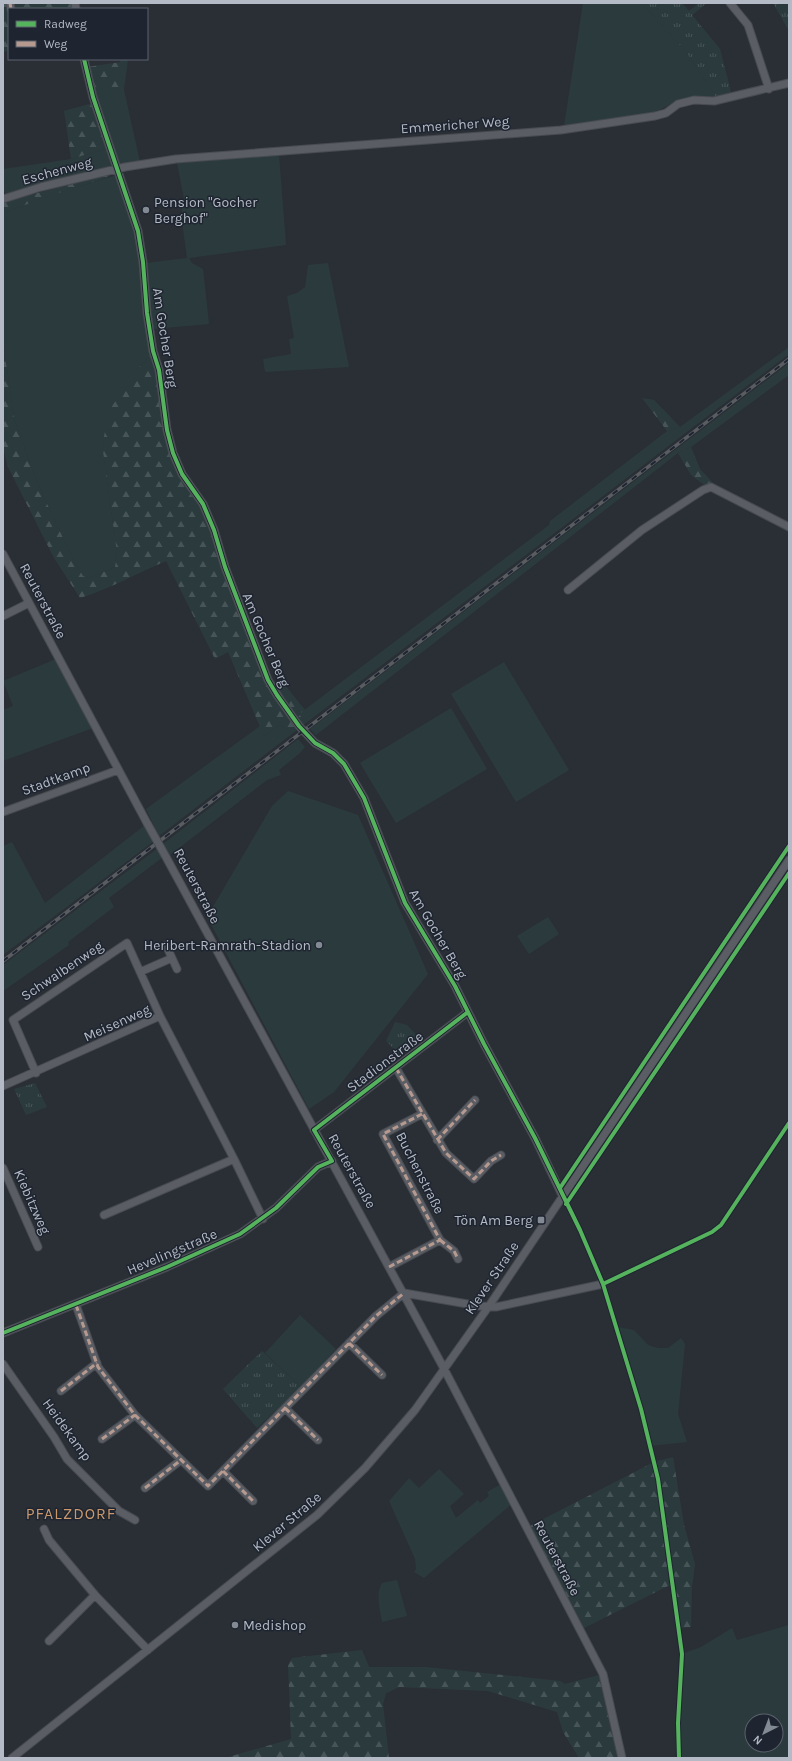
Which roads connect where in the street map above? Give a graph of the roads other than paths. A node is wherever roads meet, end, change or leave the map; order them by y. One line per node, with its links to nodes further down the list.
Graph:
1 (730, 3): 4 (street)
2 (84, 60): 5 (street, Am Gocher Berg)
3 (789, 83): 4 (street, Emmericher Weg)
4 (769, 89): 5 (street, Emmericher Weg)
5 (118, 170): 6 (street, Eschenweg); 19 (street, Am Gocher Berg)
6 (3, 199)
7 (789, 527): 9 (street)
8 (3, 554): 10 (street, Reuterstraße)
9 (568, 590)
10 (29, 603): 11 (street); 12 (street, Reuterstraße)
11 (3, 616)
12 (118, 770): 13 (street, Stadtkamp); 26 (street, Reuterstraße, bridge)
13 (3, 812)
14 (789, 860): 32 (street, Klever Straße)
15 (166, 945): 16 (street)
16 (172, 958): 17 (street); 18 (street)
17 (178, 969)
18 (140, 972): 20 (street, Schwalbenweg); 22 (street, Schwalbenweg)
19 (468, 1012): 21 (street, Stadionstraße); 32 (street, Am Gocher Berg)
20 (160, 1016): 22 (street, Meisenweg); 29 (street, Meisenweg)
21 (396, 1068): 25 (street); 26 (street, Stadionstraße)
22 (36, 1073): 23 (street, Meisenweg)
23 (3, 1086)
24 (475, 1100): 27 (street)
25 (422, 1114): 27 (street); 35 (street, Buchenstraße)
26 (314, 1130): 30 (street, Reuterstraße)
27 (437, 1140): 28 (street)
28 (501, 1155)
29 (234, 1159): 33 (street); 34 (street, Meisenweg)
30 (332, 1161): 34 (street, Hevelingstraße); 38 (street, Reuterstraße)
31 (3, 1168): 36 (street, Kiebitzweg)
32 (563, 1197): 42 (street, Klever Straße)
33 (104, 1215)
34 (263, 1219): 41 (street, Hevelingstraße)
35 (440, 1240): 37 (street, Buchenstraße); 38 (street)
36 (38, 1247)
37 (458, 1259)
38 (389, 1267): 40 (street, Reuterstraße)
39 (603, 1284): 42 (street)
40 (404, 1293): 42 (street); 44 (street); 47 (street, Reuterstraße)
41 (76, 1304): 43 (street, Hevelingstraße); 45 (street)
42 (489, 1306): 47 (street, Klever Straße)
43 (3, 1332)
44 (349, 1343): 48 (street); 50 (street)
45 (97, 1363): 49 (street); 51 (street)
46 (3, 1364): 58 (street, Heidekamp)
47 (444, 1369): 62 (street, Klever Straße); 64 (street, Reuterstraße)
48 (382, 1375)
49 (61, 1391)
50 (285, 1408): 53 (street); 55 (street)
51 (135, 1415): 52 (street); 54 (street)
52 (102, 1440)
53 (318, 1440)
54 (180, 1460): 55 (street); 56 (street)
55 (223, 1471): 57 (street)
56 (145, 1488)
57 (253, 1501)
58 (135, 1520)
59 (44, 1529): 60 (street)
60 (95, 1595): 61 (street); 62 (street)
61 (49, 1640)
62 (148, 1650): 63 (street, Klever Straße)
63 (12, 1758)
64 (622, 1758)

